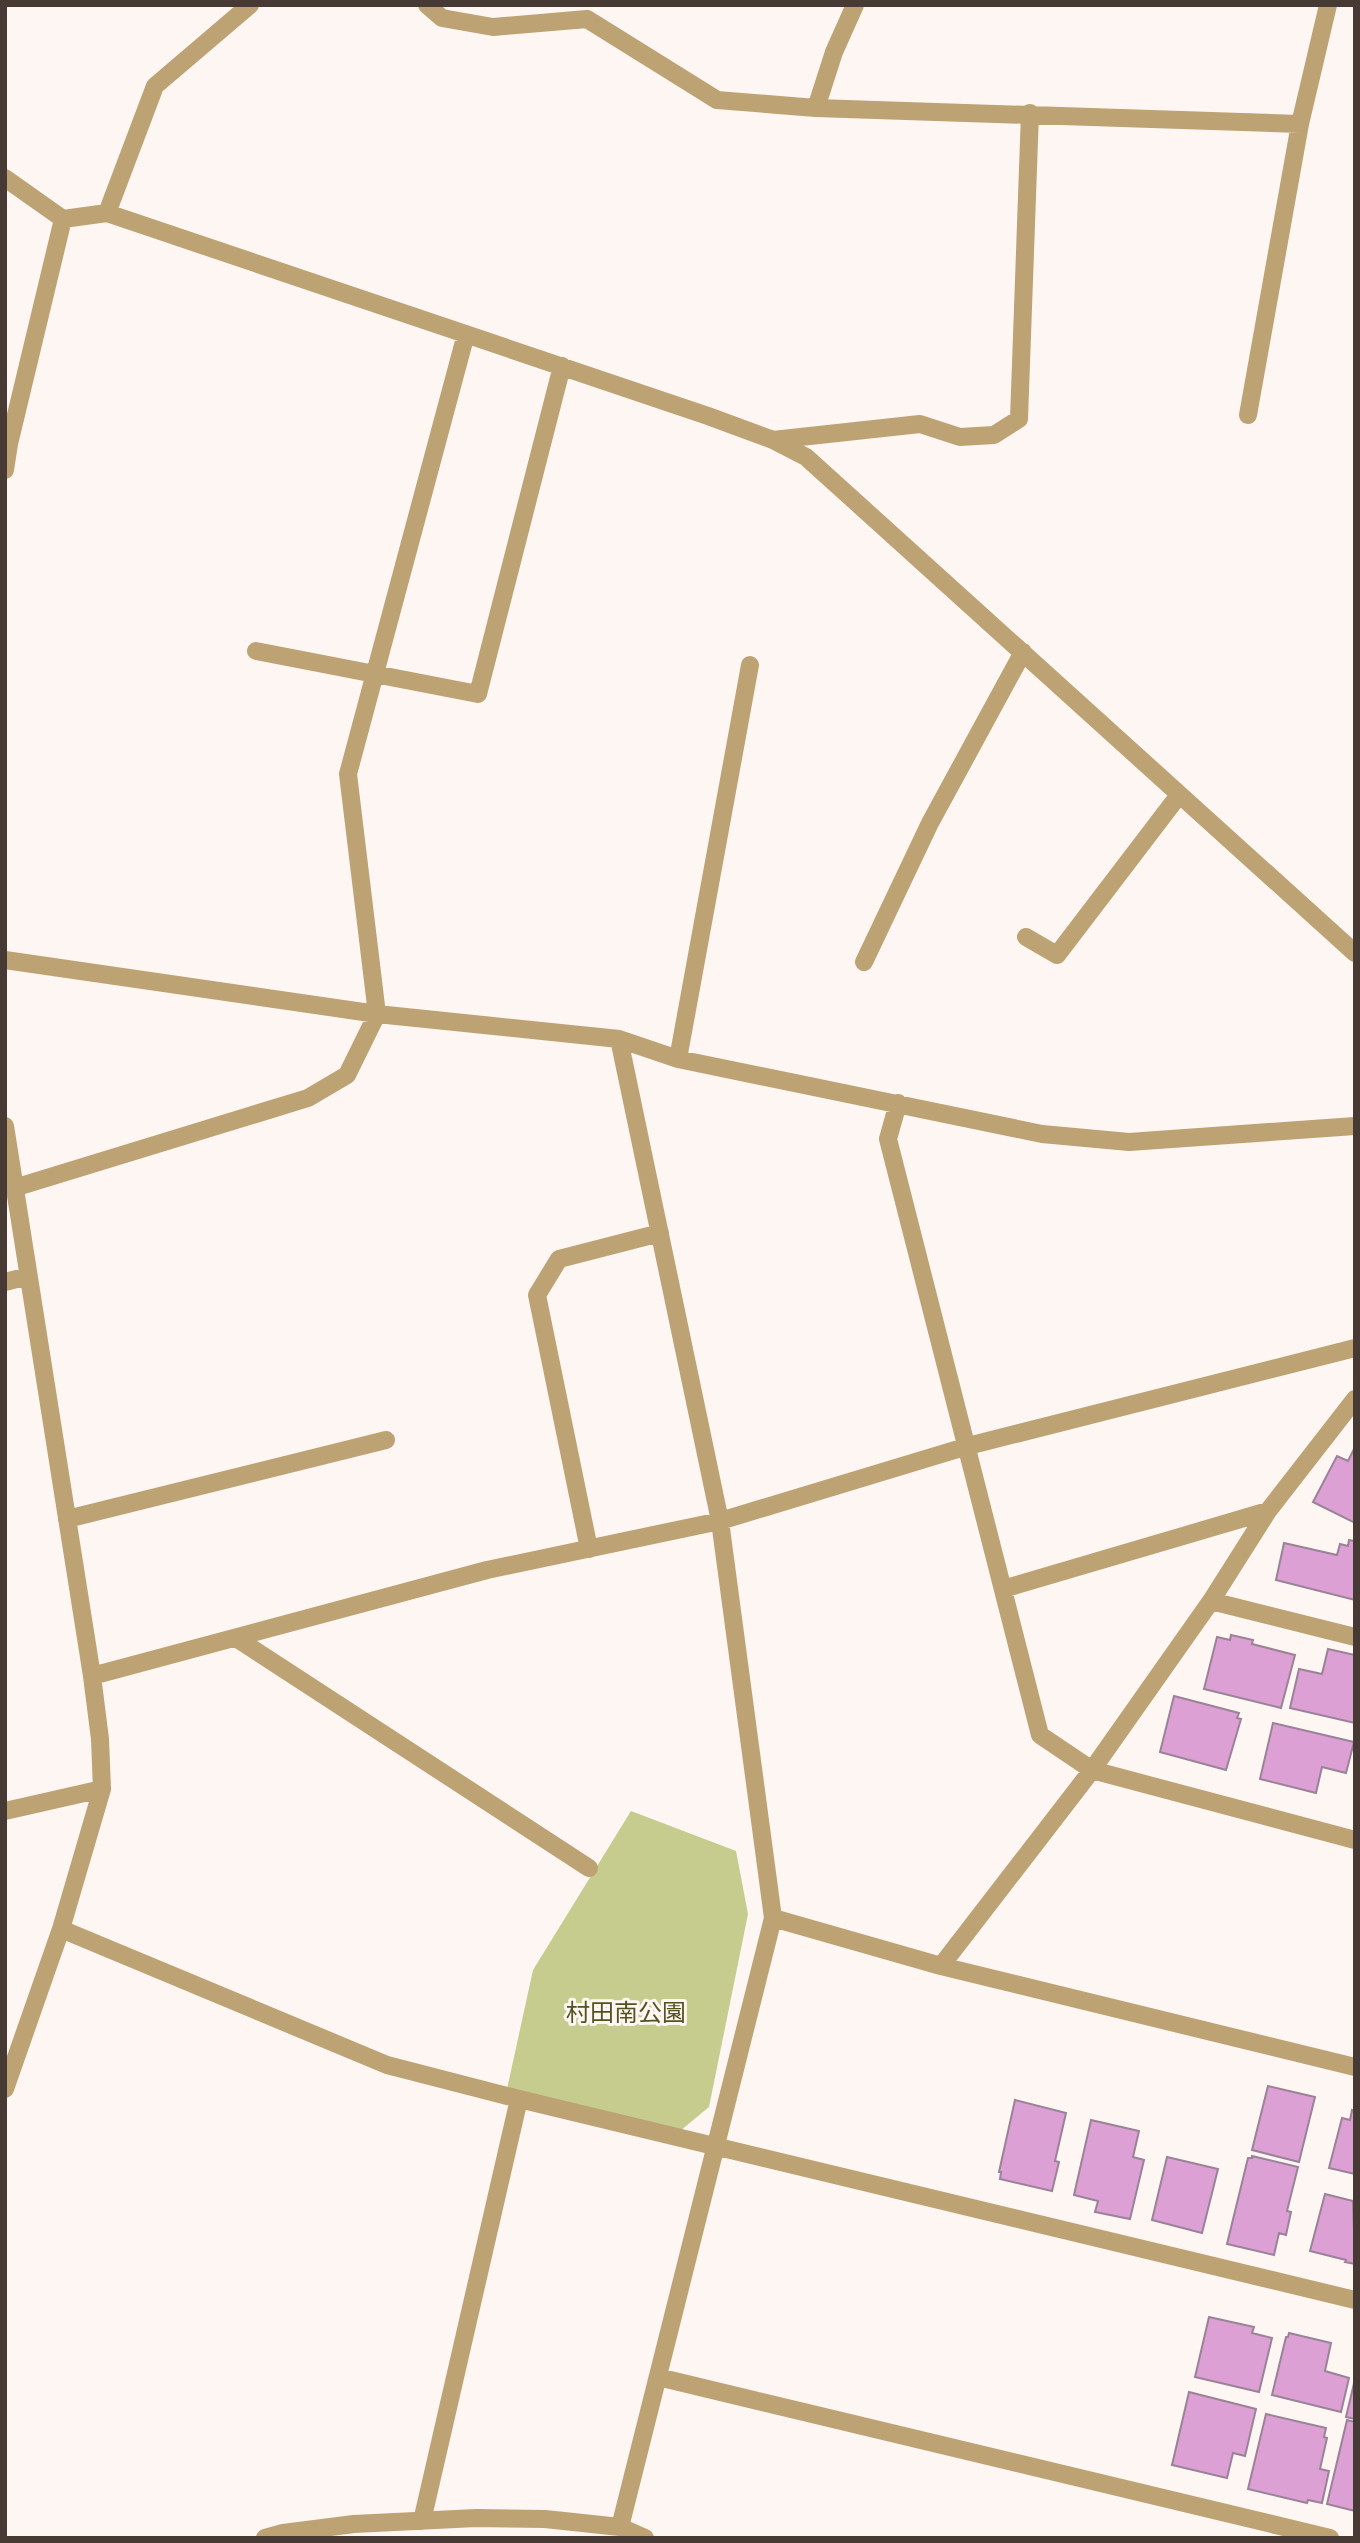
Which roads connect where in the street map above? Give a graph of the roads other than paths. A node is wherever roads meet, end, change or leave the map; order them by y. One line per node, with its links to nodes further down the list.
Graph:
1 (250, 5): 9 (street)
2 (427, 5): 5 (street)
3 (855, 5): 5 (street)
4 (1328, 5): 7 (street)
5 (816, 108): 6 (street)
6 (1030, 113): 7 (street); 14 (street)
7 (1300, 124): 13 (street)
8 (5, 178): 10 (street)
9 (107, 213): 10 (street); 11 (street)
10 (63, 219): 15 (street)
11 (466, 334): 12 (street); 19 (street)
12 (562, 366): 14 (street); 19 (street)
13 (1248, 415)
14 (773, 440): 17 (street)
15 (5, 470)
16 (256, 651): 19 (street)
17 (1023, 652): 20 (street); 24 (street)
18 (750, 665): 27 (street)
19 (375, 673): 25 (street)
20 (1179, 795): 21 (street); 22 (street)
21 (1026, 937)
22 (1355, 953)
23 (5, 960): 25 (street)
24 (863, 962)
25 (377, 1014): 26 (street); 31 (street)
26 (620, 1039): 27 (street); 32 (street)
27 (678, 1059): 28 (street)
28 (898, 1103): 30 (street); 38 (street)
29 (5, 1126): 31 (street)
30 (1355, 1126)
31 (14, 1188): 33 (street)
32 (660, 1233): 41 (street); 42 (street)
33 (28, 1276): 34 (street); 40 (street)
34 (5, 1282)
35 (1355, 1348): 38 (street)
36 (1355, 1399): 39 (street)
37 (386, 1440): 40 (street)
38 (968, 1446): 41 (street); 43 (street)
39 (1268, 1511): 43 (street); 44 (street)
40 (67, 1519): 47 (street)
41 (720, 1521): 42 (street); 53 (street)
42 (589, 1549): 46 (street)
43 (1003, 1589): 48 (street)
44 (1211, 1601): 45 (street); 48 (street)
45 (1355, 1637)
46 (236, 1638): 47 (street); 52 (street)
47 (92, 1676): 49 (street)
48 (1092, 1770): 51 (street); 55 (street)
49 (102, 1788): 50 (street); 54 (street)
50 (5, 1811)
51 (1355, 1840)
52 (589, 1868)
53 (773, 1918): 55 (street); 59 (street)
54 (61, 1929): 57 (street); 58 (street)
55 (941, 1966): 56 (street)
56 (1355, 2067)
57 (5, 2089)
58 (519, 2099): 59 (street); 62 (street)
59 (716, 2146): 60 (street); 61 (street)
60 (1355, 2300)
61 (658, 2377): 63 (street); 66 (street)
62 (422, 2521): 63 (street); 64 (street)
63 (621, 2528): 65 (street)
64 (265, 2538)
65 (645, 2538)
66 (1329, 2538)

